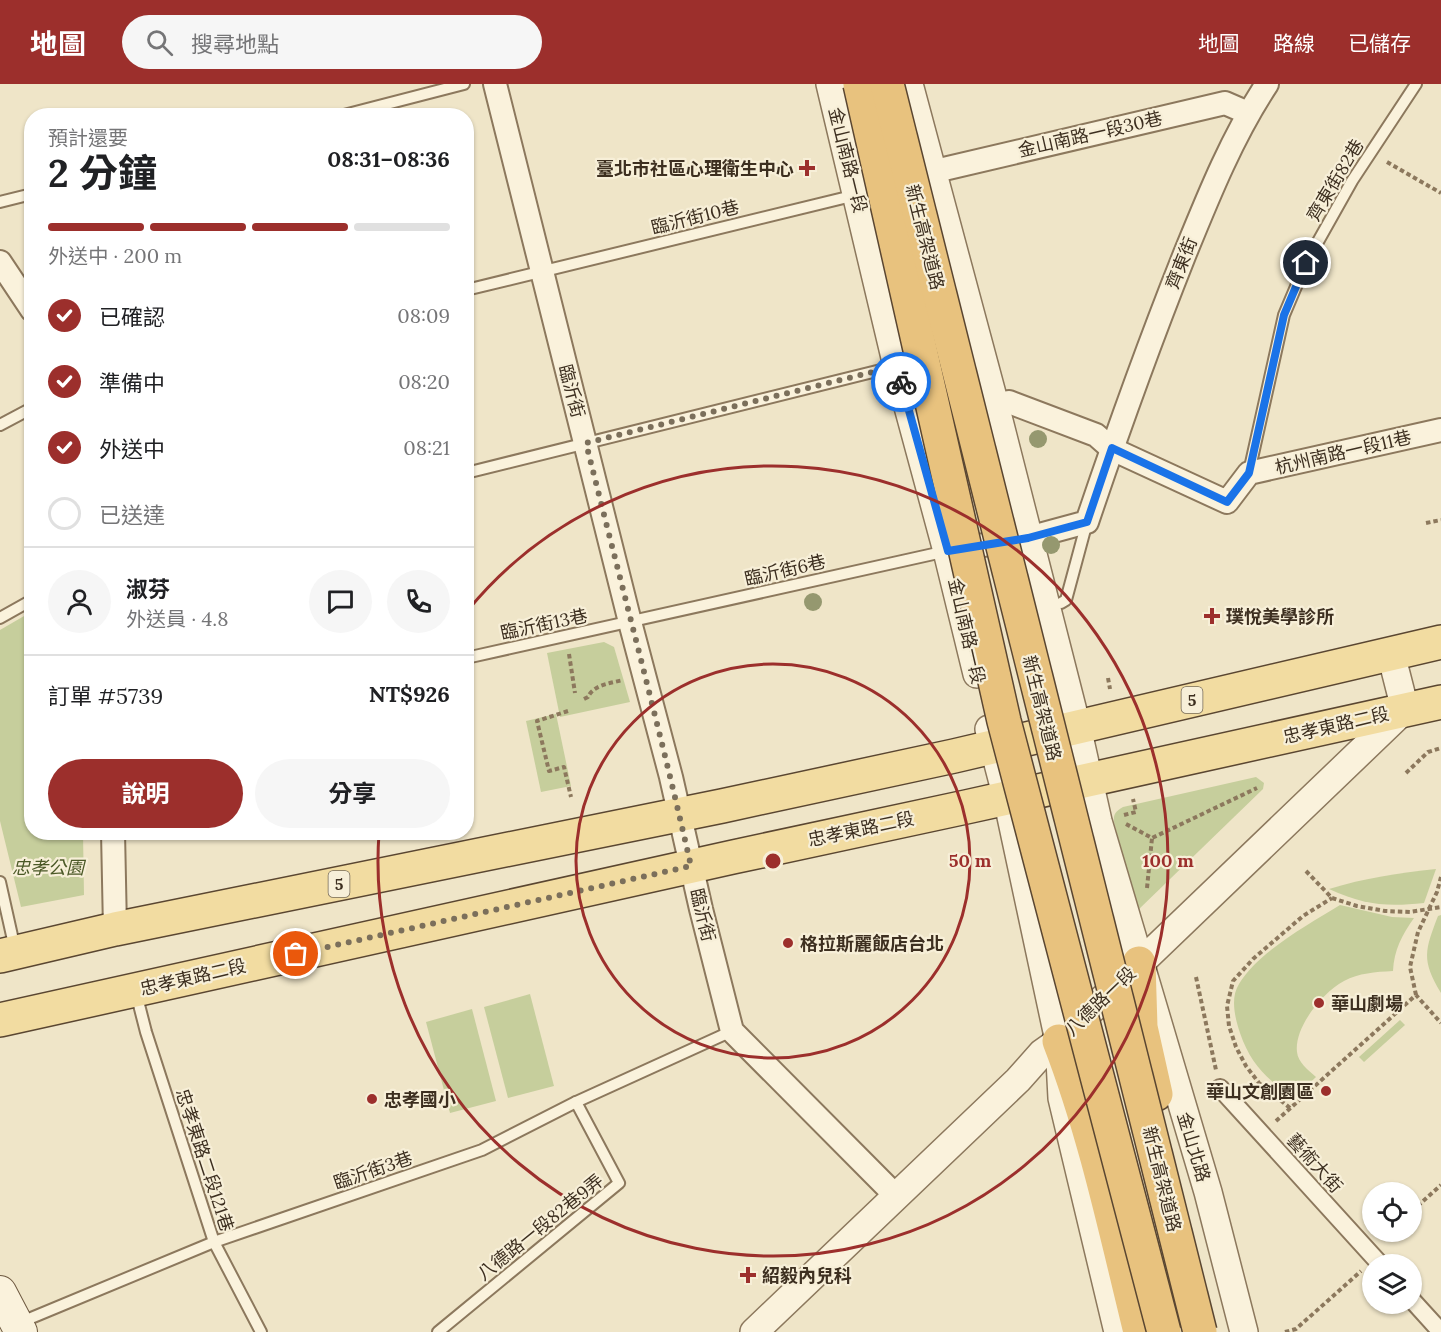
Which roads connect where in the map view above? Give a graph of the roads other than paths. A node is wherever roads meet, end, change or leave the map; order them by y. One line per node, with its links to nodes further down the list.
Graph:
1 (464, 84): 9 (lane)
2 (495, 84): 16 (street, 臨沂街)
3 (830, 84): 12 (street, 金山南路一段)
4 (860, 84): 68 (highway, 新生高架道路, bridge)
5 (887, 84): 69 (highway, 新生高架道路, bridge)
6 (909, 84): 11 (street)
7 (1267, 84): 10 (street, 齊東街)
8 (1416, 84): 27 (lane, 齊東街82巷)
9 (371, 108)
10 (1248, 113): 11 (street, 金山南路一段30巷); 25 (street, 齊東街)
11 (931, 172): 20 (street)
12 (857, 194): 16 (lane, 臨沂街10巷); 19 (street, 金山南路一段)
13 (24, 196): 14 (lane)
14 (0, 202)
15 (3, 271): 18 (street)
16 (541, 272): 17 (lane, 臨沂街10巷); 24 (street, 臨沂街)
17 (474, 288)
18 (24, 299)
19 (897, 366): 24 (lane); 30 (street, 金山南路一段)
20 (994, 405): 25 (street, 杭州南路一段11巷); 29 (street)
21 (24, 412): 22 (lane)
22 (0, 425)
23 (1441, 430): 27 (street, 杭州南路一段11巷)
24 (586, 443): 26 (lane); 34 (street, 臨沂街)
25 (1112, 448): 27 (street, 杭州南路一段11巷); 28 (street, 齊東街)
26 (474, 471)
27 (1249, 473)
28 (1087, 522): 29 (street); 31 (lane)
29 (1028, 538): 30 (street); 40 (street)
30 (948, 551): 34 (lane, 臨沂街6巷); 41 (street, 金山南路一段)
31 (1061, 603)
32 (24, 604): 33 (lane)
33 (0, 618)
34 (630, 622): 37 (lane, 臨沂街13巷); 44 (street, 臨沂街)
35 (1441, 642): 36 (main road, 5)
36 (1390, 654): 39 (street); 40 (main road, 5)
37 (474, 656)
38 (1441, 702): 39 (main road, 忠孝東路二段)
39 (1405, 709): 42 (main road, 忠孝東路二段); 50 (street, 八德路一段)
40 (1077, 727): 41 (main road, 5); 42 (street)
41 (993, 747): 43 (street, 金山南路一段); 44 (main road, 5)
42 (1089, 780): 43 (main road, 忠孝東路二段); 50 (street)
43 (1007, 798): 46 (main road, 忠孝東路二段); 54 (street, 金山南路一段)
44 (680, 815): 46 (street, 臨沂街); 48 (main road, 5)
45 (113, 840): 48 (street)
46 (691, 866): 51 (main road, 忠孝東路二段); 53 (street, 臨沂街)
47 (0, 882): 49 (lane)
48 (115, 929): 49 (main road, 5)
49 (8, 954)
50 (1139, 963): 54 (street, 八德路一段); 70 (highway); 71 (street, 金山北路)
51 (135, 990): 52 (main road, 忠孝東路二段); 58 (lane, 忠孝東路二段121巷)
52 (0, 1020)
53 (732, 1031): 56 (lane, 臨沂街3巷); 57 (street)
54 (1059, 1041): 57 (street, 八德路一段); 66 (street); 67 (highway)
55 (1220, 1088): 59 (street, 藝術大街)
56 (576, 1102): 58 (lane, 臨沂街3巷); 64 (lane, 八德路一段82巷9弄)
57 (896, 1196): 65 (street, 八德路一段)
58 (214, 1242): 62 (lane, 臨沂街3巷); 63 (lane, 忠孝東路二段121巷)
59 (1371, 1254)
60 (0, 1292): 62 (main road)
61 (1422, 1310): 72 (street)
62 (19, 1328)
63 (261, 1332)
64 (438, 1332)
65 (754, 1332)
66 (1118, 1332)
67 (1140, 1332)
68 (1164, 1332)
69 (1200, 1332)
70 (1215, 1332)
71 (1244, 1332)
72 (1441, 1332)

